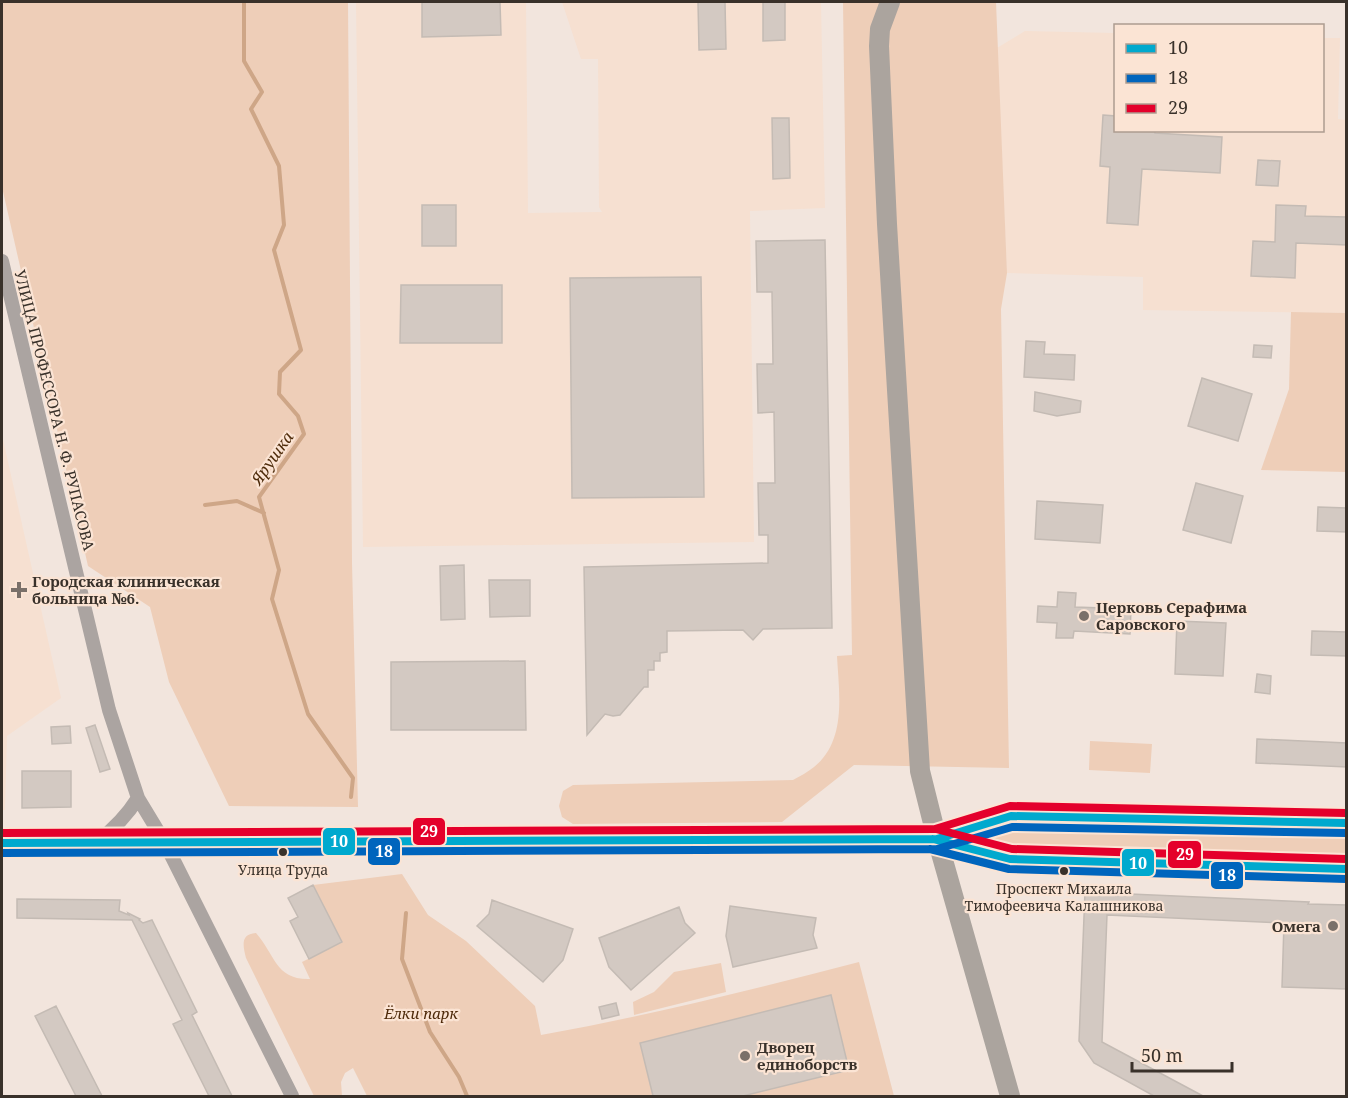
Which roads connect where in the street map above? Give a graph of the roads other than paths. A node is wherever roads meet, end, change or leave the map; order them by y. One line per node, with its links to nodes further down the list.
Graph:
1 (891, 2): 5 (main road)
2 (2, 261): 3 (street, УЛИЦА ПРОФЕССОРА Н. Ф. РУПАСОВА)
3 (138, 798): 6 (street, УЛИЦА ПРОФЕССОРА Н. Ф. РУПАСОВА); 7 (street)
4 (1347, 823): 5 (main road)
5 (937, 839): 6 (main road); 9 (main road); 11 (main road)
6 (164, 840): 7 (main road); 10 (street, УЛИЦА ПРОФЕССОРА Н. Ф. РУПАСОВА)
7 (97, 842): 8 (main road)
8 (2, 843)
9 (1347, 869)
10 (292, 1096)
11 (1010, 1096)

